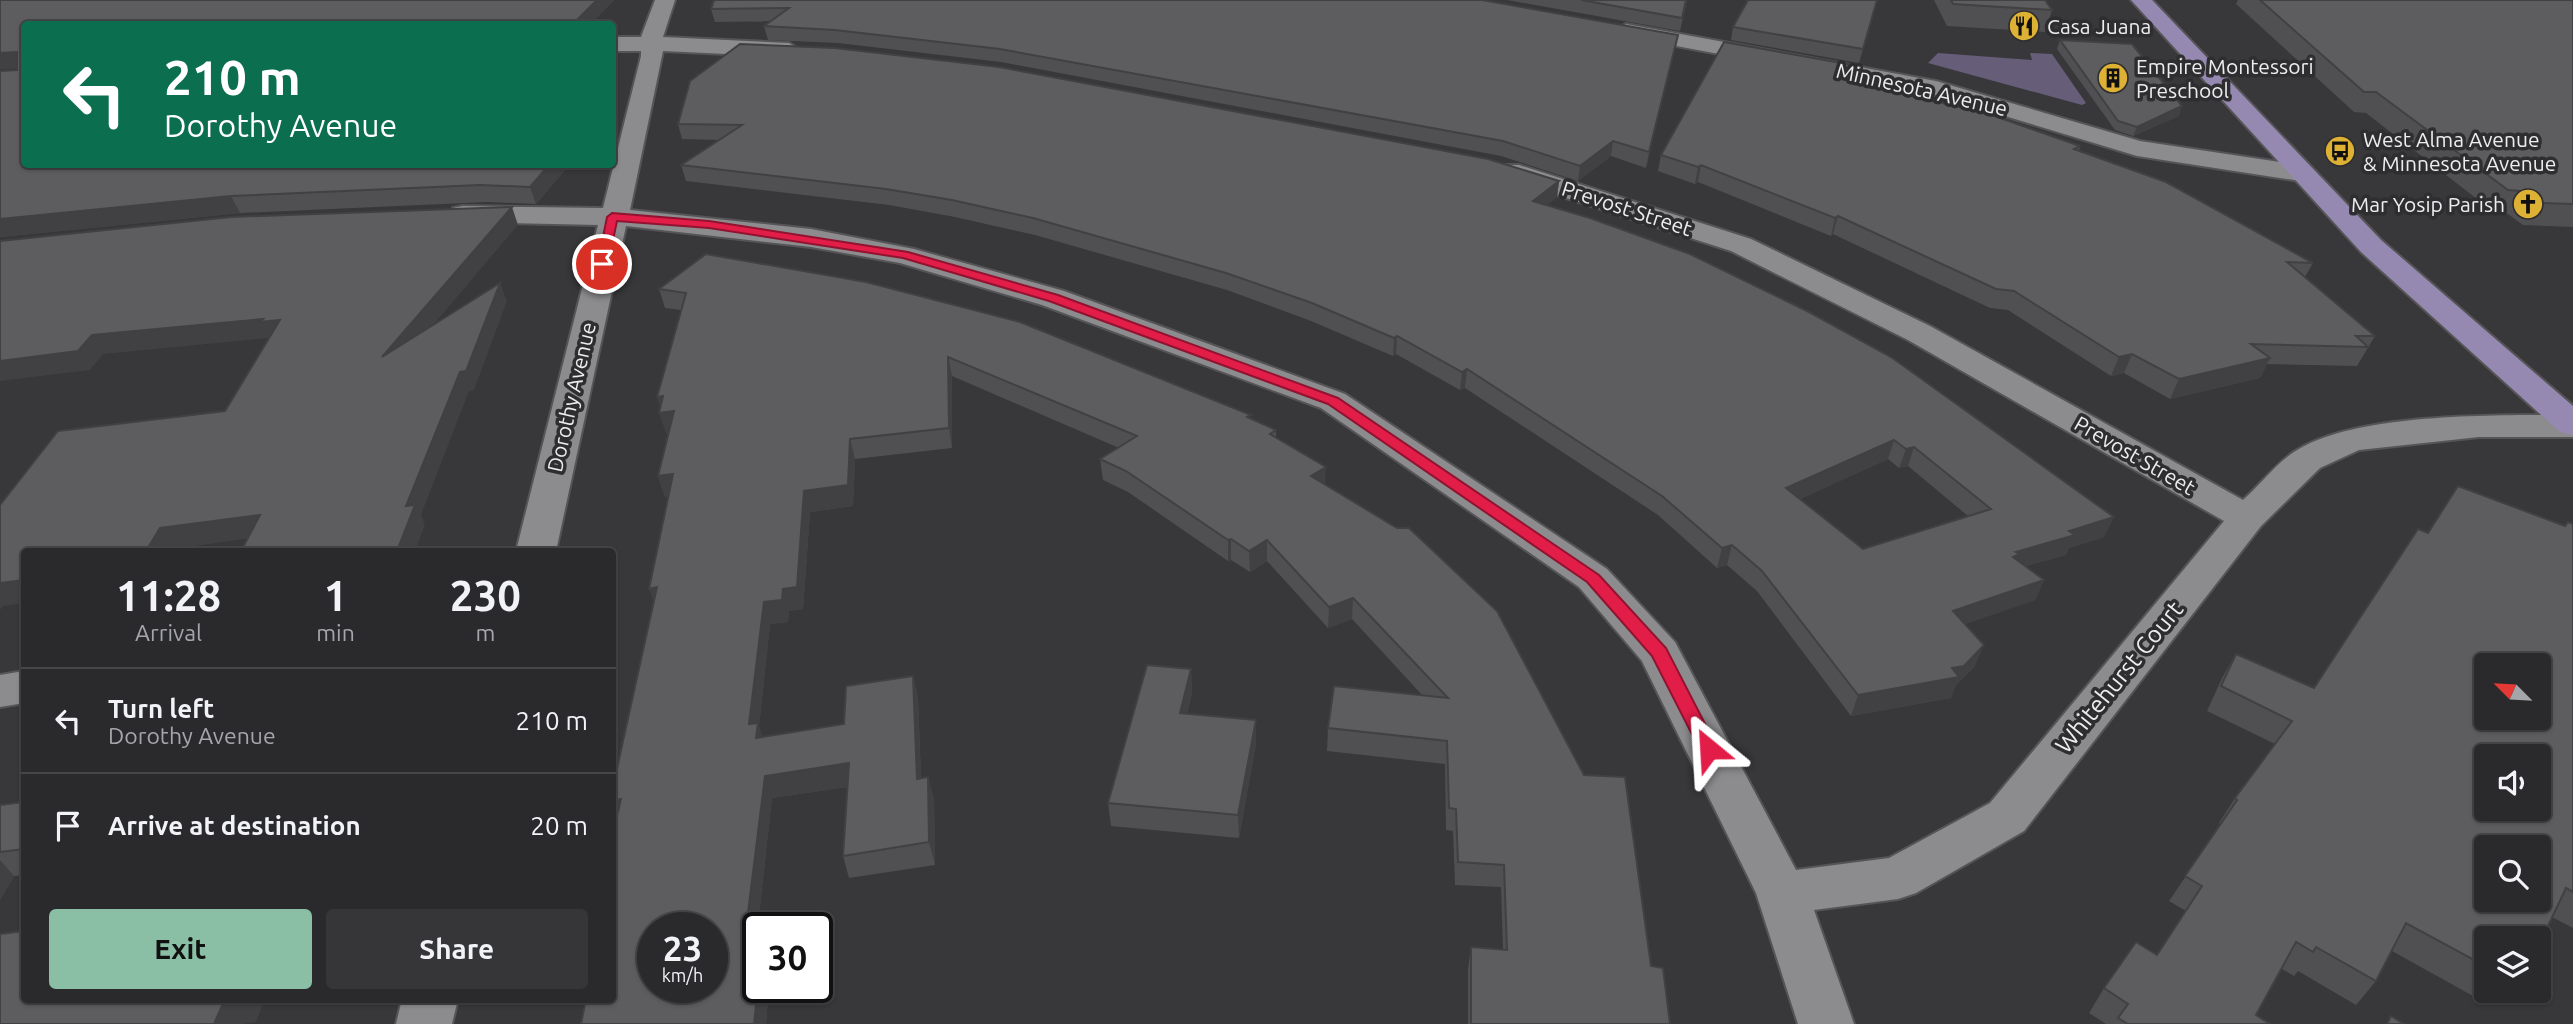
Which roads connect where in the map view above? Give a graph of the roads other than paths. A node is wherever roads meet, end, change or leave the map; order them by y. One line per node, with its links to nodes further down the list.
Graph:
1 (666, 0): 5 (street, Dorothy Avenue)
2 (2141, 0): 8 (main road)
3 (1607, 27): 8 (street, Minnesota Avenue)
4 (616, 44): 5 (street)
5 (652, 44): 6 (street); 10 (street, Dorothy Avenue)
6 (811, 51)
7 (1479, 162): 12 (street, Prevost Street)
8 (2300, 173): 11 (main road)
9 (432, 215): 10 (street)
10 (612, 217): 13 (street, Dorothy Avenue); 16 (street)
11 (2573, 425): 12 (street, Whitehurst Court)
12 (2247, 517): 16 (street, Whitehurst Court)
13 (537, 548)
14 (21, 688): 15 (street)
15 (0, 691)
16 (1782, 893): 19 (street)
17 (429, 1003): 18 (street)
18 (424, 1024)
19 (1826, 1024)

